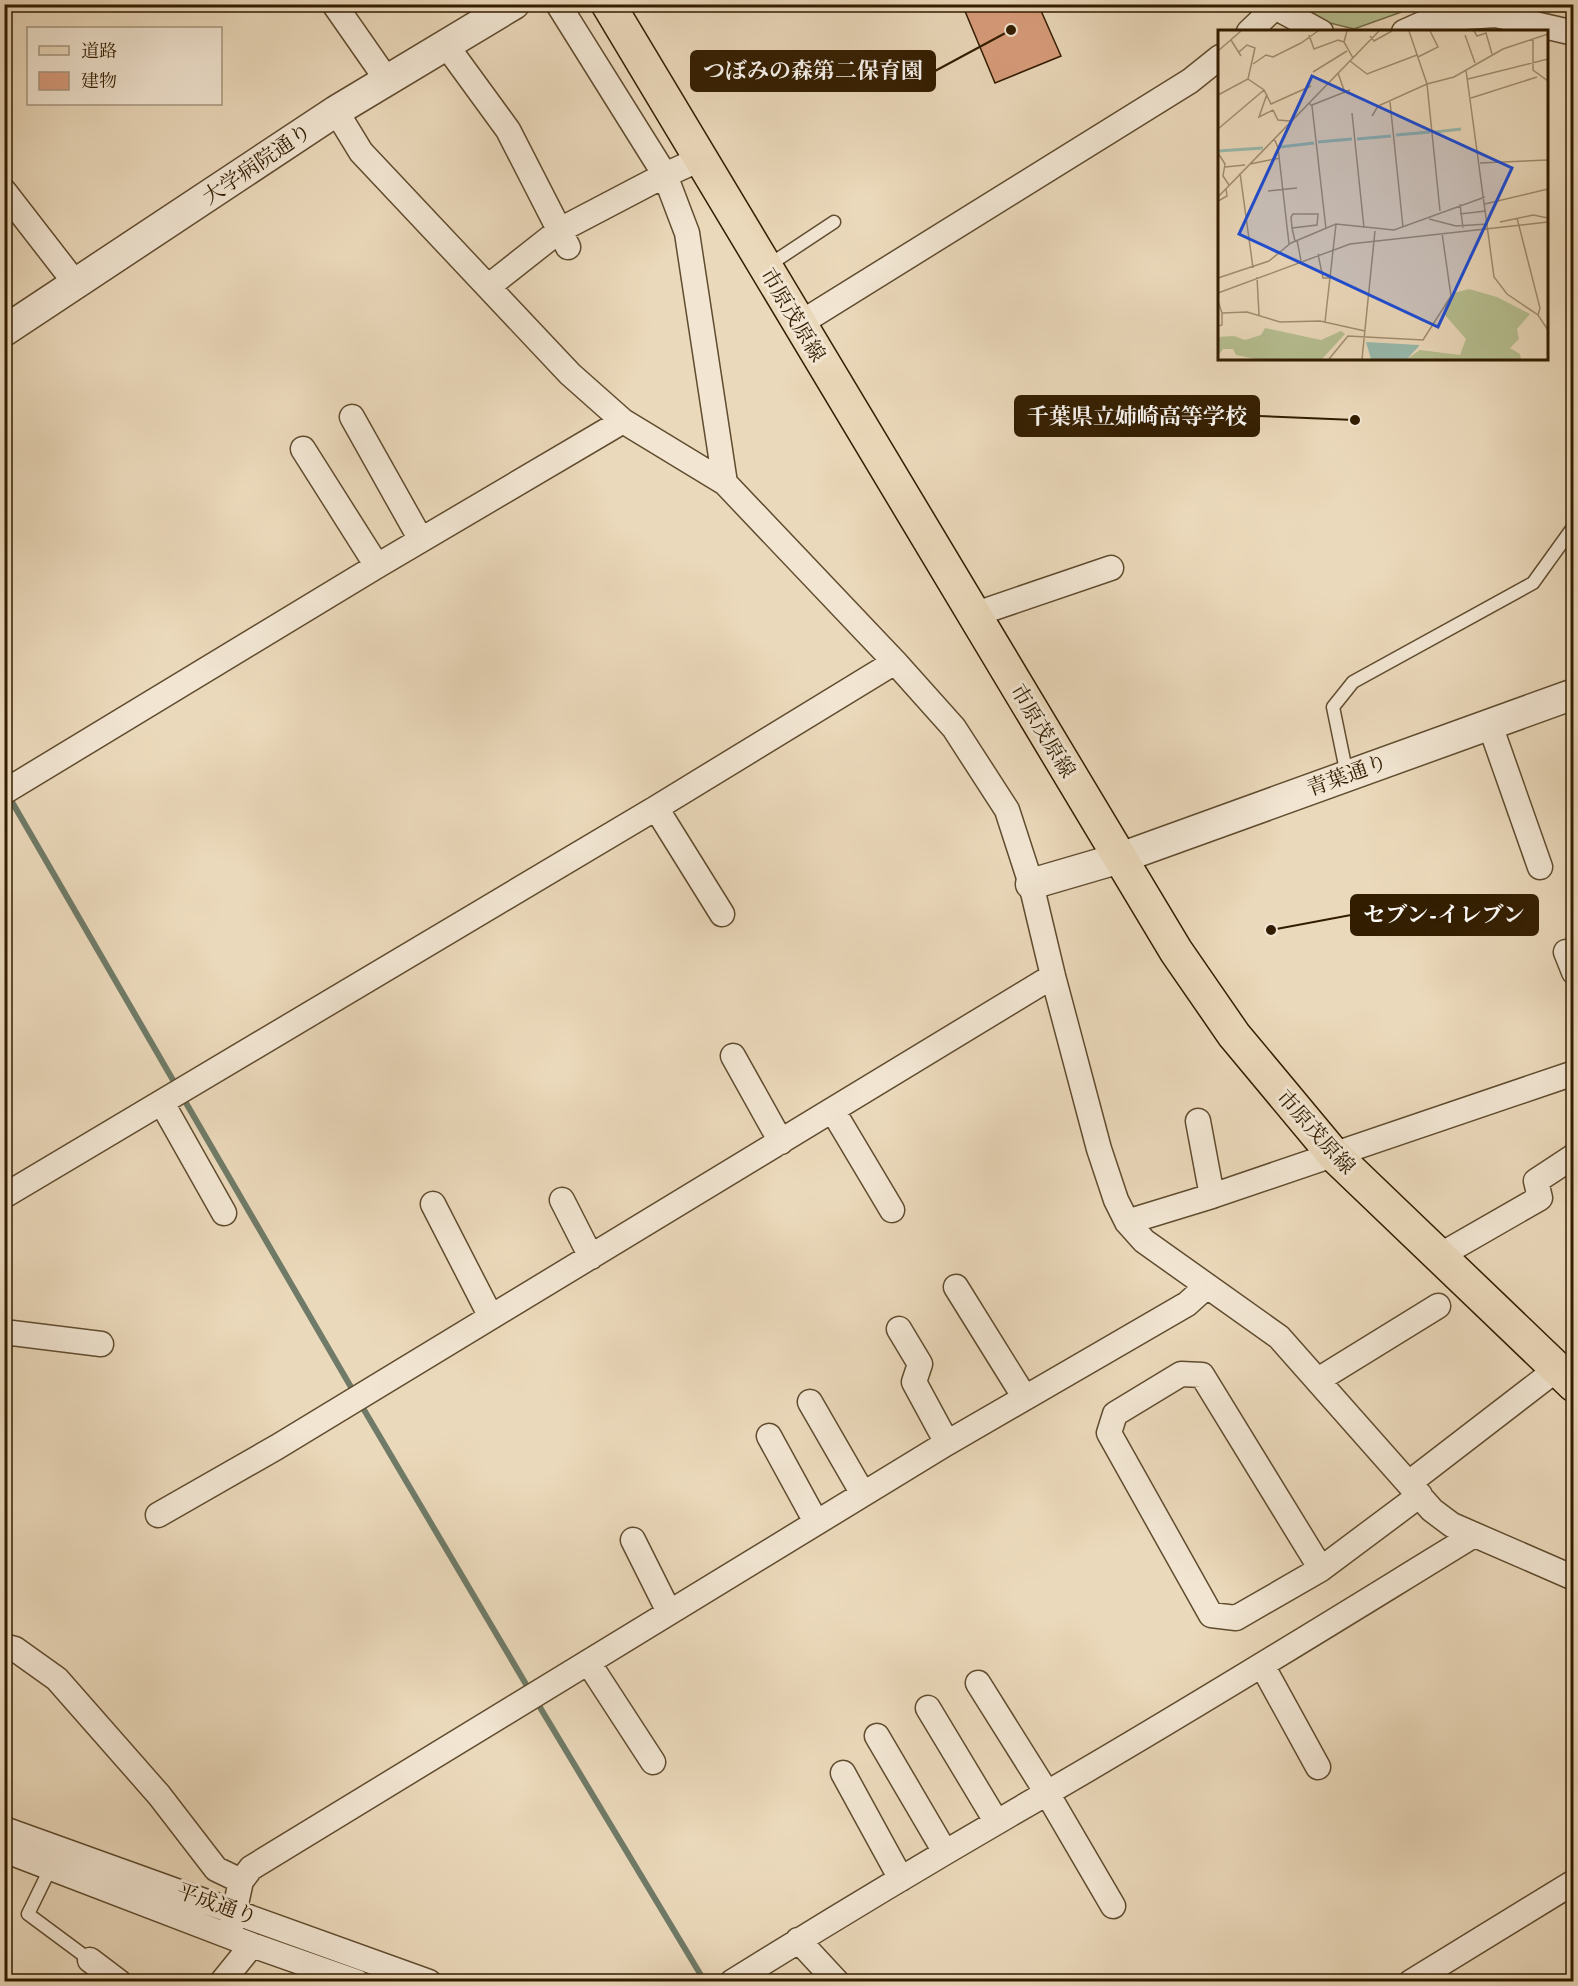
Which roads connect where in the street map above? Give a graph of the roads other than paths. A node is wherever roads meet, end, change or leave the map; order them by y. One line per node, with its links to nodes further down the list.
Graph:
1 (334, 4): 11 (street)
2 (514, 4): 9 (street, 大学病院通り)
3 (558, 4): 14 (street)
4 (608, 4): 13 (main road, 市原茂原線)
5 (1251, 30): 6 (street)
6 (1317, 30)
7 (1408, 30): 8 (street)
8 (1574, 33)
9 (446, 45): 11 (street, 大学病院通り); 17 (street)
10 (1218, 59): 21 (street)
11 (387, 80): 12 (street, 大学病院通り)
12 (336, 111): 19 (street, 大学病院通り); 20 (street)
13 (700, 159): 14 (street); 18 (main road, 市原茂原線)
14 (665, 175): 17 (street); 26 (street)
15 (4, 191): 19 (street)
16 (834, 222): 18 (lane)
17 (564, 239): 20 (street)
18 (765, 268): 21 (main road, 市原茂原線)
19 (76, 284): 22 (street, 大学病院通り)
20 (489, 286): 24 (street)
21 (799, 324): 31 (main road, 市原茂原線)
22 (4, 331)
23 (352, 417): 28 (street)
24 (623, 421): 26 (street); 28 (street)
25 (303, 448): 29 (street)
26 (725, 483): 32 (street)
27 (1574, 526): 35 (lane)
28 (421, 540): 29 (street)
29 (378, 566): 36 (street)
30 (1111, 568): 31 (street)
31 (974, 615): 38 (main road, 市原茂原線)
32 (895, 662): 37 (street); 40 (street)
33 (1574, 694): 34 (street, 青葉通り)
34 (1490, 724): 35 (street, 青葉通り); 39 (street)
35 (1347, 775): 38 (street, 青葉通り)
36 (4, 792)
37 (656, 808): 41 (street); 45 (street)
38 (1120, 858): 40 (street, 青葉通り); 49 (main road, 市原茂原線)
39 (1540, 867)
40 (1031, 884): 42 (street)
41 (722, 914)
42 (1053, 976): 46 (street); 57 (street)
43 (733, 1056): 48 (street)
44 (1574, 1073): 49 (street)
45 (162, 1103): 51 (street); 56 (street)
46 (833, 1111): 48 (street); 55 (street)
47 (1198, 1121): 52 (street)
48 (781, 1142): 59 (street)
49 (1334, 1155): 52 (street); 58 (main road, 市原茂原線)
50 (1574, 1156): 58 (street)
51 (4, 1196)
52 (1212, 1196): 57 (street)
53 (562, 1200): 59 (street)
54 (433, 1204): 63 (street)
55 (892, 1210)
56 (224, 1213)
57 (1127, 1222): 60 (street)
58 (1439, 1256): 67 (main road, 市原茂原線)
59 (591, 1257): 63 (street)
60 (1207, 1286): 68 (street); 69 (street)
61 (956, 1287): 69 (street)
62 (1438, 1306): 68 (street)
63 (491, 1317): 75 (street)
64 (899, 1329): 72 (street)
65 (4, 1332): 66 (street)
66 (101, 1344)
67 (1565, 1377): 73 (street)
68 (1318, 1380): 73 (street)
69 (1025, 1398): 72 (street)
70 (810, 1402): 74 (street)
71 (769, 1436): 76 (street)
72 (947, 1443): 74 (street)
73 (1414, 1489): 77 (street); 79 (street)
74 (863, 1494): 76 (street)
75 (158, 1515)
76 (816, 1522): 81 (street)
77 (1474, 1535): 80 (street); 84 (street)
78 (633, 1540): 81 (street)
79 (1321, 1569): 79 (street)
80 (1574, 1578)
81 (669, 1612): 83 (street)
82 (8, 1652): 98 (street)
83 (588, 1662): 88 (street); 98 (street)
84 (1262, 1665): 89 (street); 91 (street)
85 (978, 1683): 91 (street)
86 (928, 1708): 92 (street)
87 (877, 1737): 95 (street)
88 (653, 1762)
89 (1318, 1767)
90 (843, 1773): 97 (street)
91 (1047, 1793): 92 (street); 100 (street)
92 (996, 1821): 95 (street)
93 (4, 1829): 101 (street, 平成通り)
94 (4, 1850): 96 (street, 平成通り)
95 (945, 1852): 97 (street)
96 (51, 1867): 102 (street, 平成通り); 105 (lane)
97 (901, 1879): 103 (street)
98 (241, 1881): 101 (street)
99 (1574, 1882): 112 (street)
100 (1113, 1906)
101 (236, 1911): 102 (street); 109 (street, 平成通り)
102 (229, 1936): 104 (street, 平成通り)
103 (798, 1940): 110 (street); 111 (street)
104 (252, 1945): 107 (street); 108 (street, 平成通り)
105 (90, 1960): 106 (street)
106 (118, 1982)
107 (222, 1982)
108 (357, 1982)
109 (429, 1982)
110 (732, 1982)
111 (837, 1982)
112 (1411, 1982)

